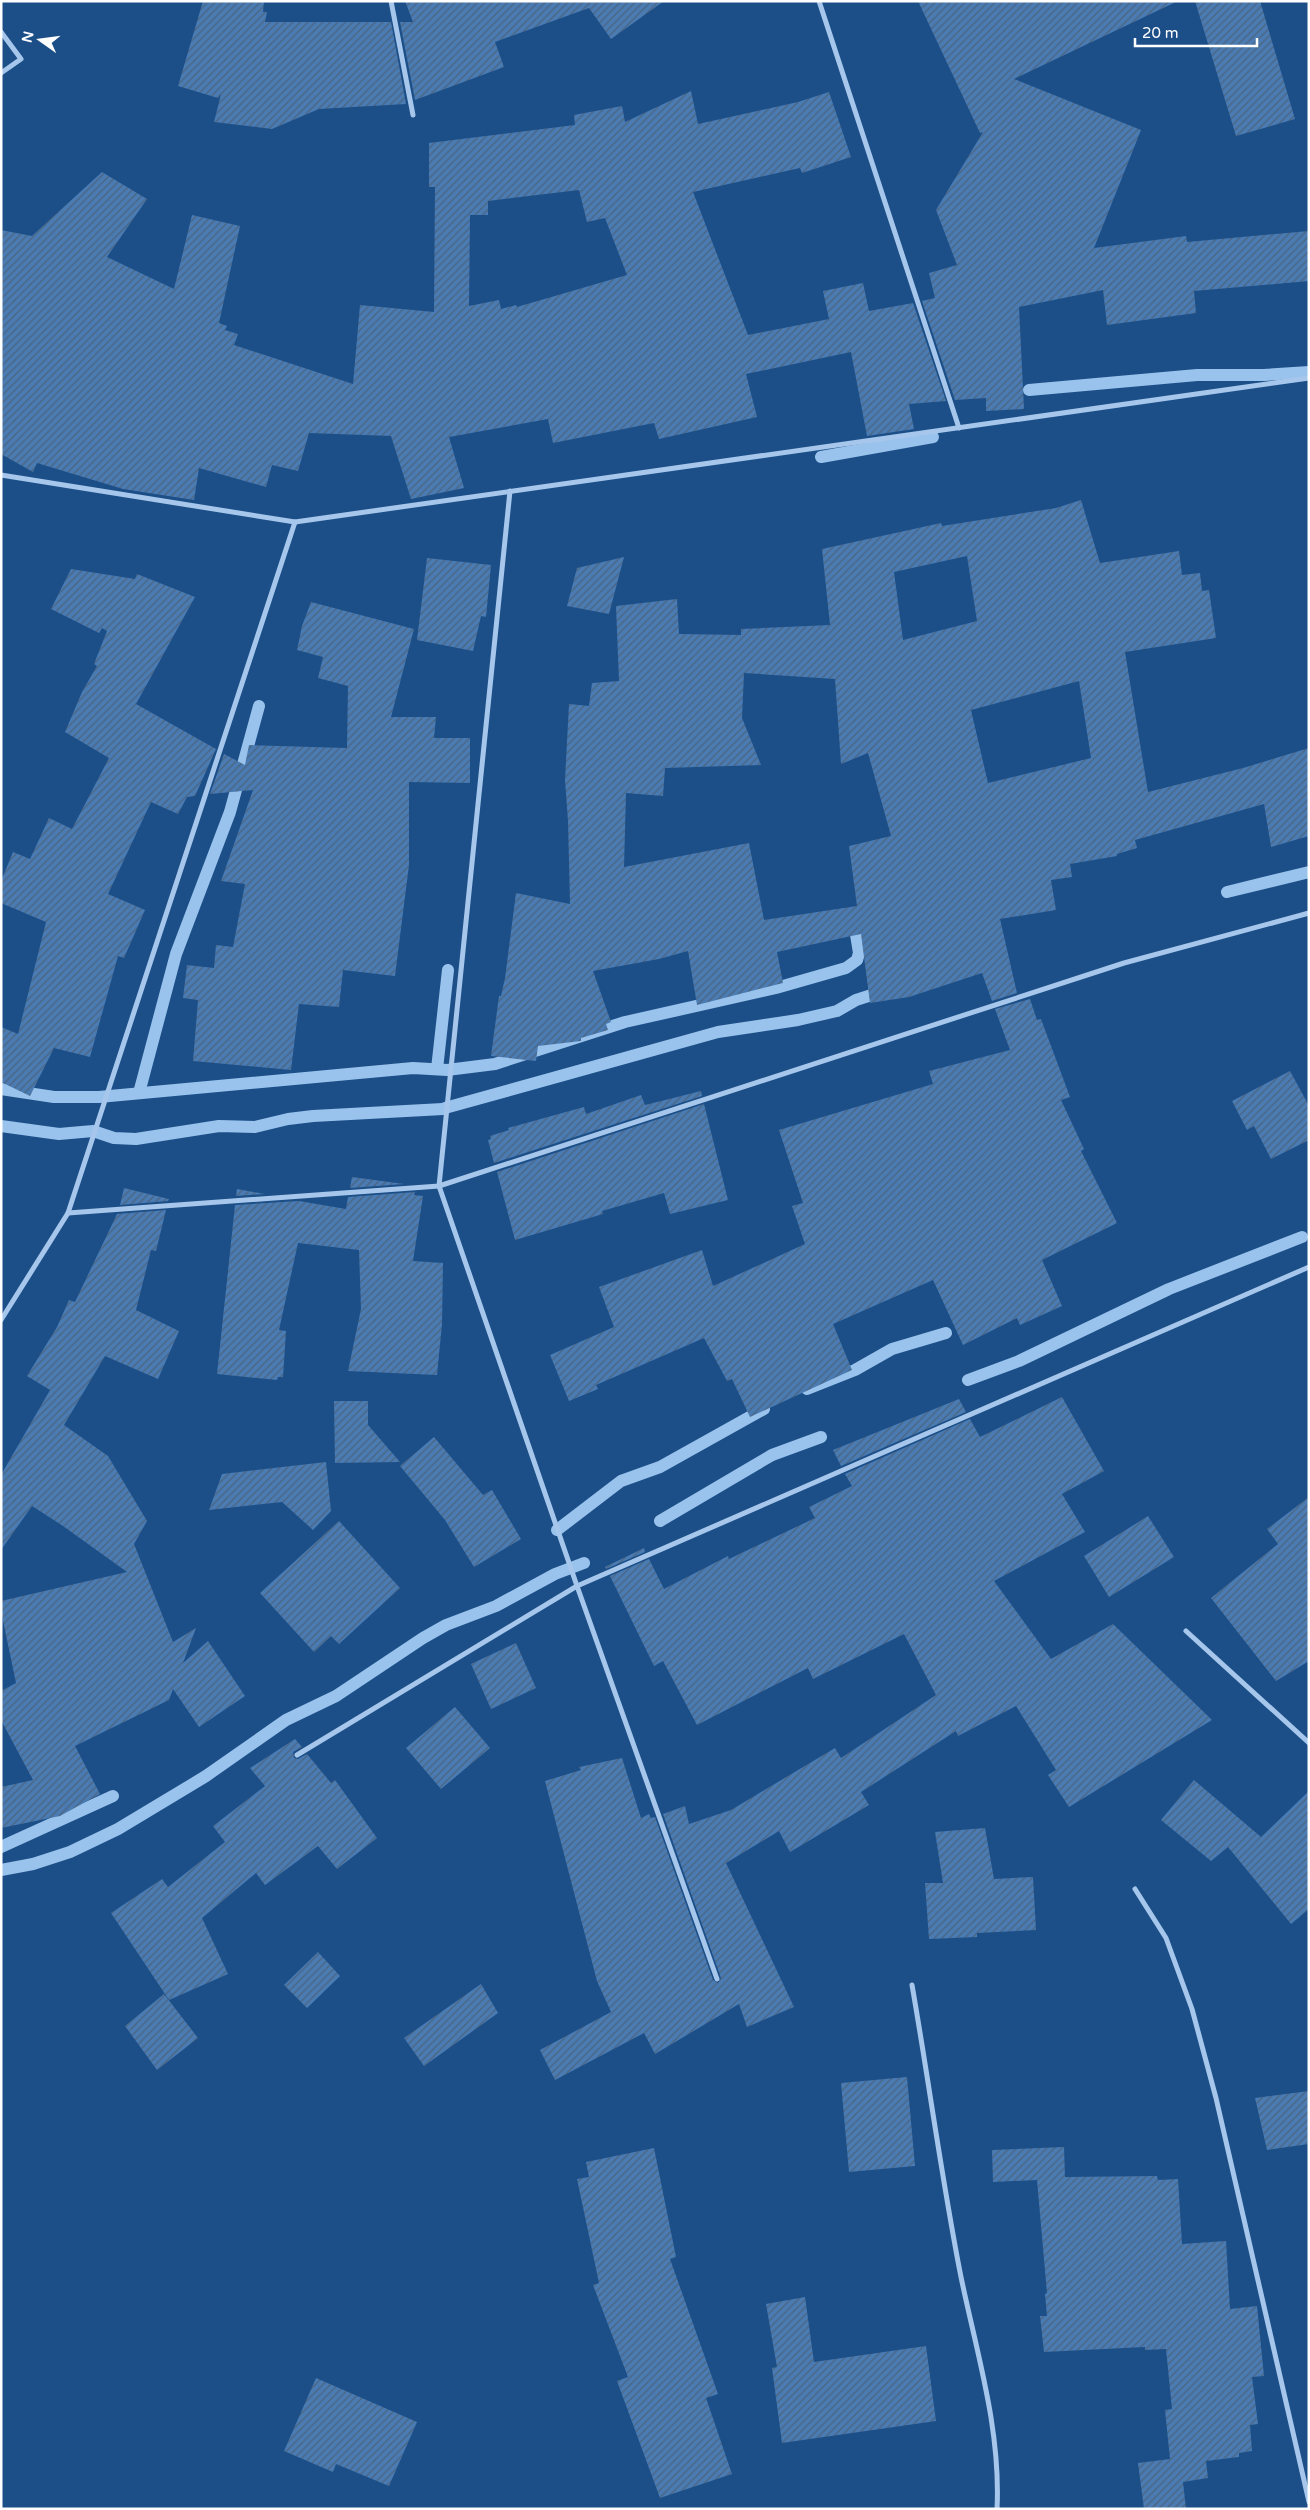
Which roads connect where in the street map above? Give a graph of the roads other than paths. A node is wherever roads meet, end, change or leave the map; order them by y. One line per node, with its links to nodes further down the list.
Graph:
1 (390, 1): 5 (street)
2 (819, 1): 7 (street)
3 (1, 32): 4 (street)
4 (1, 73)
5 (414, 115)
6 (1309, 378): 7 (street)
7 (959, 428): 9 (street)
8 (1, 475): 10 (street)
9 (510, 491): 10 (street); 12 (street)
10 (295, 522): 13 (street)
11 (1309, 913): 12 (street)
12 (439, 1186): 13 (street); 16 (street)
13 (68, 1213): 15 (street)
14 (1309, 1267): 16 (street)
15 (1, 1320)
16 (577, 1586): 19 (street); 21 (street)
17 (1186, 1631): 18 (street)
18 (1309, 1743)
19 (297, 1755)
20 (1135, 1889): 23 (street)
21 (717, 1979)
22 (912, 1985): 24 (street)
23 (1309, 2502)
24 (997, 2509)

